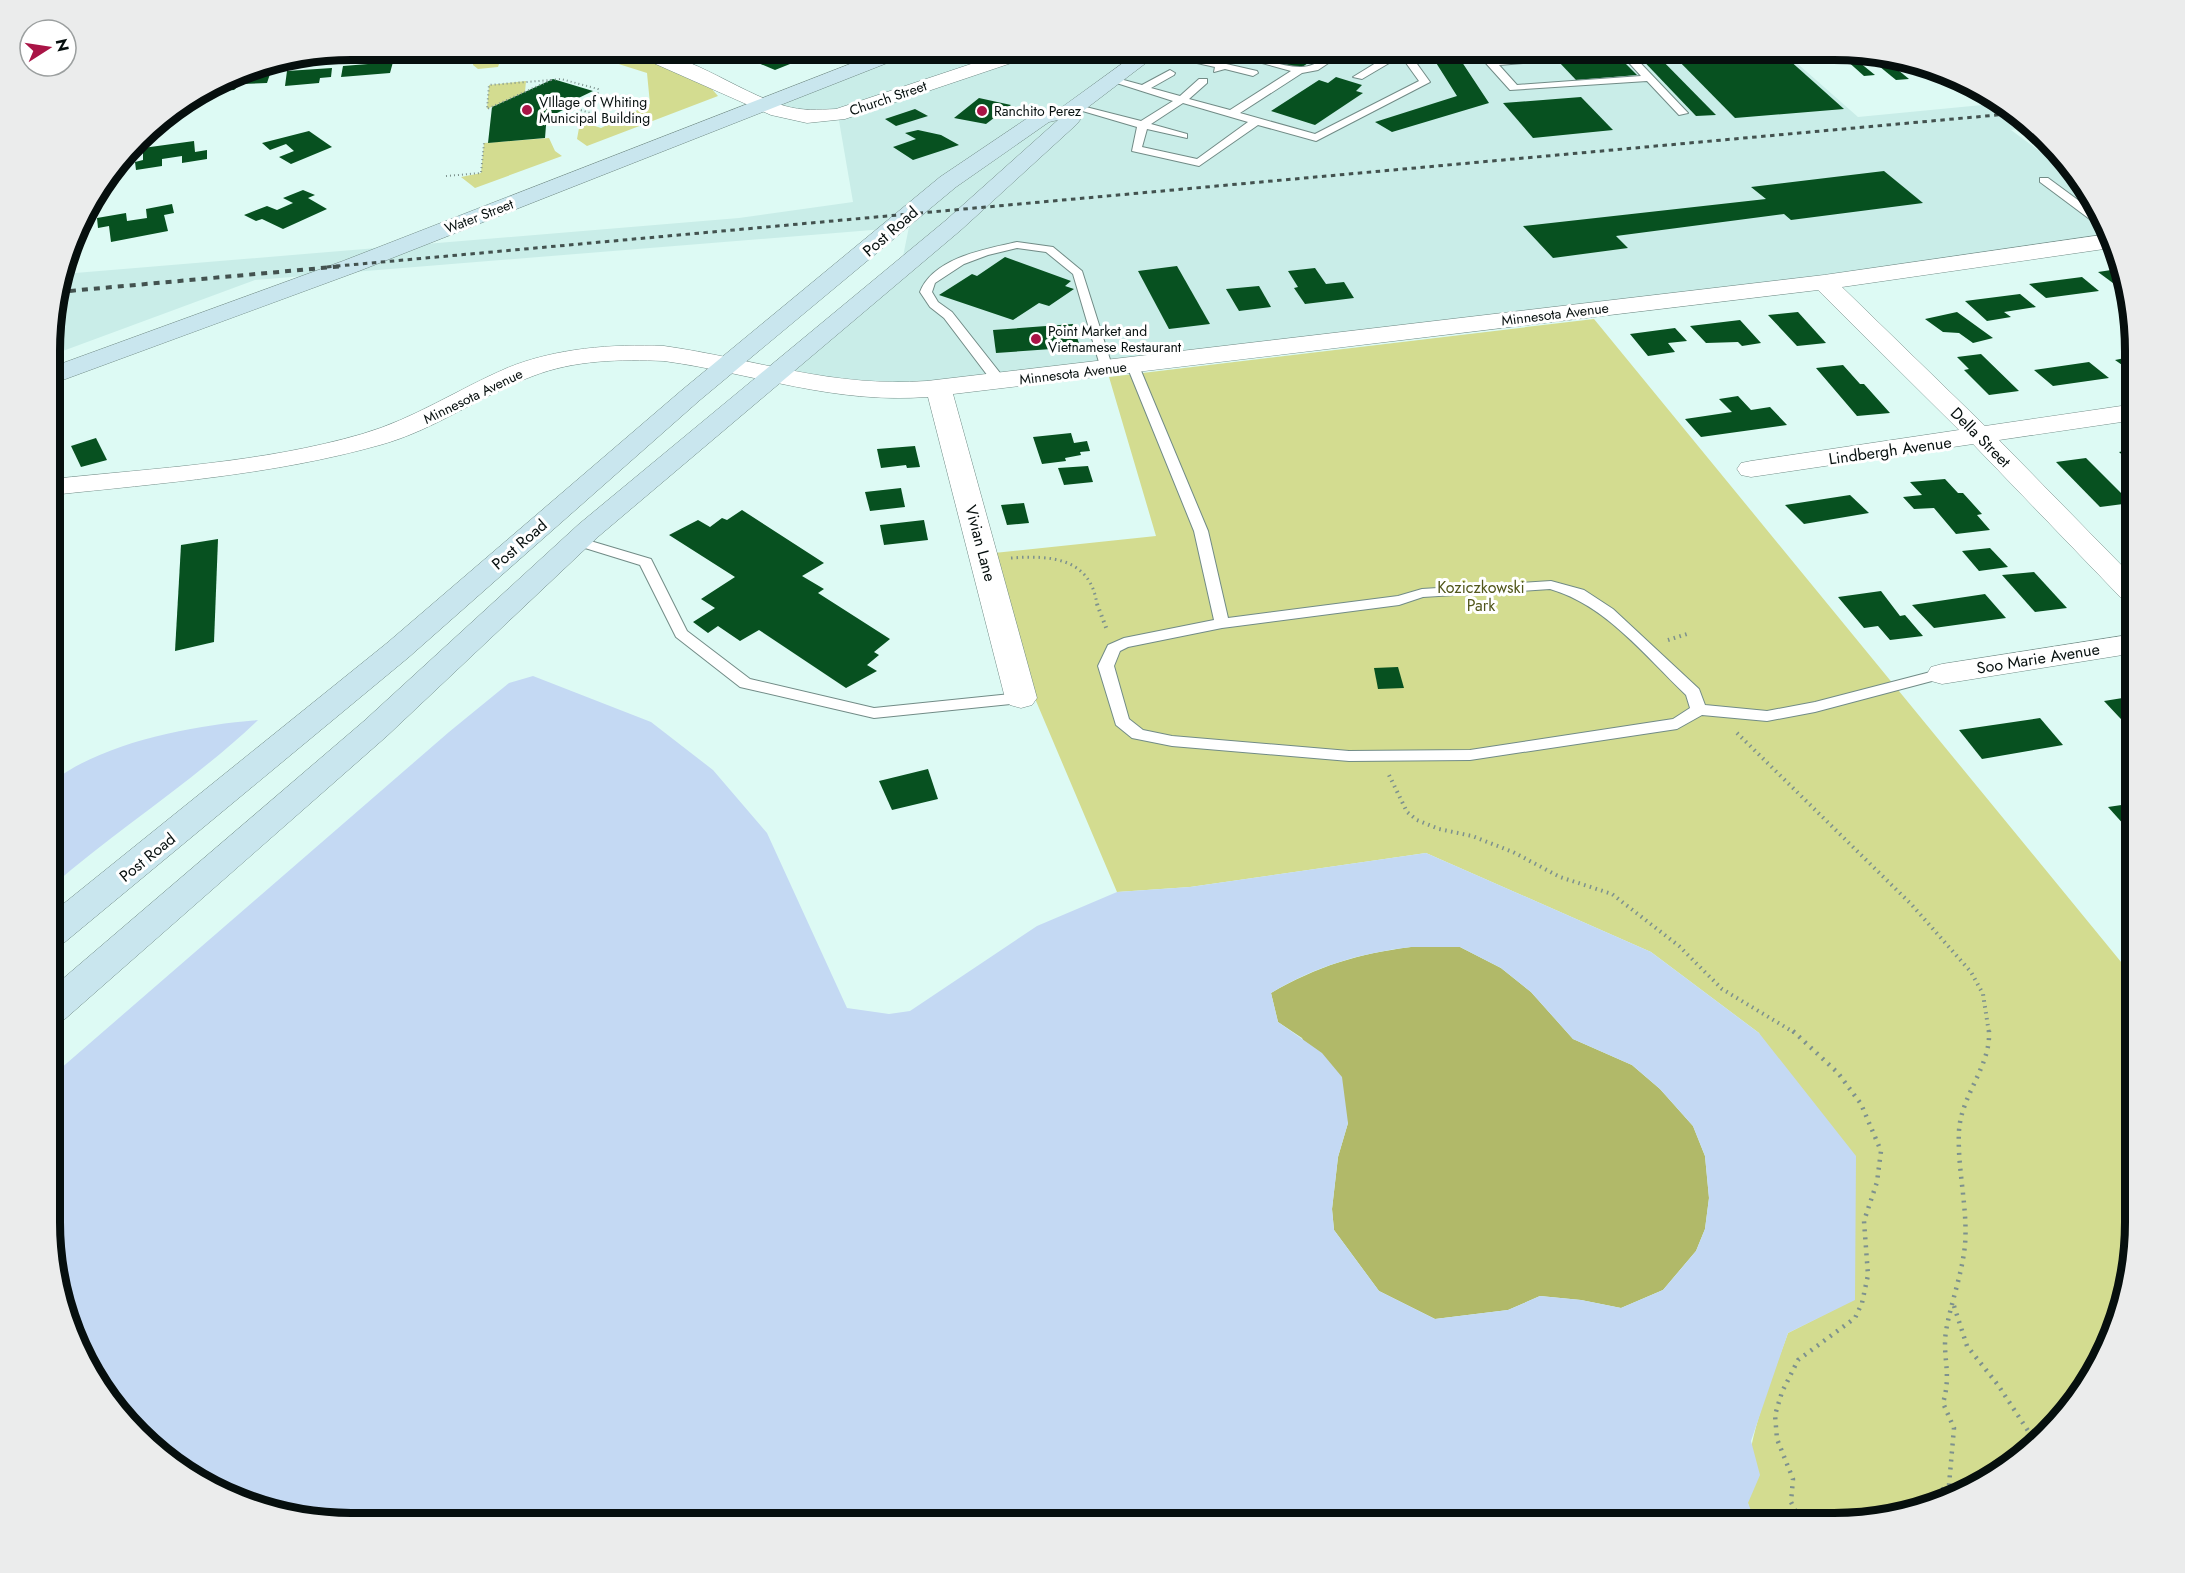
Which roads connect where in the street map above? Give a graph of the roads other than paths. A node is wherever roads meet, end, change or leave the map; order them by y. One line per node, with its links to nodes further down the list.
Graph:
1 (662, 60): 23 (street, Church Street)
2 (835, 60): 23 (main road, Water Street)
3 (878, 60): 25 (main road, Water Street)
4 (1001, 60): 25 (street, Church Street)
5 (1138, 60): 20 (main road)
6 (1188, 60): 17 (lane)
7 (1260, 60): 15 (lane)
8 (1327, 60): 15 (lane)
9 (1387, 60): 18 (lane)
10 (1409, 60): 29 (lane)
11 (1488, 60): 14 (lane)
12 (1524, 60): 14 (lane)
13 (1632, 60): 19 (lane)
14 (1491, 63): 19 (lane)
15 (1299, 70): 28 (lane)
16 (1170, 73): 22 (lane)
17 (1253, 73)
18 (1358, 77)
19 (1649, 78): 27 (lane)
20 (1109, 79): 22 (lane); 26 (main road)
21 (1203, 81): 24 (lane)
22 (1142, 89): 24 (lane)
23 (743, 96): 25 (street, Church Street); 38 (main road, Water Street)
24 (1180, 100): 28 (lane); 30 (lane)
25 (764, 105): 42 (main road, Water Street)
26 (1071, 109): 30 (lane); 39 (main road, Post Road); 43 (main road)
27 (1683, 113)
28 (1232, 114): 29 (lane)
29 (1256, 121): 33 (lane)
30 (1143, 125): 31 (lane); 33 (lane)
31 (1183, 136)
32 (1204, 142): 33 (lane)
33 (1221, 147)
34 (2044, 180): 35 (lane)
35 (2092, 215)
36 (2104, 242): 37 (street, Minnesota Avenue)
37 (1824, 282): 40 (street, Minnesota Avenue); 47 (street, Della Street)
38 (60, 352)
39 (730, 365): 43 (street, Minnesota Avenue); 49 (street, Minnesota Avenue); 57 (main road, Post Road)
40 (1133, 366): 41 (street, Minnesota Avenue); 52 (lane)
41 (1107, 369): 44 (street, Minnesota Avenue); 44 (lane)
42 (60, 373)
43 (772, 374): 45 (street, Minnesota Avenue); 50 (main road)
44 (999, 381): 45 (street, Minnesota Avenue)
45 (939, 388): 55 (street, Vivian Lane)
46 (2125, 414): 47 (street, Lindbergh Avenue)
47 (1981, 437): 48 (street, Lindbergh Avenue); 51 (street, Della Street)
48 (1751, 469)
49 (60, 486)
50 (577, 541): 55 (lane); 58 (main road)
51 (2125, 586)
52 (1222, 623): 56 (lane); 56 (lane)
53 (2125, 645): 54 (street, Soo Marie Avenue)
54 (1942, 674): 56 (lane)
55 (1021, 698)
56 (1699, 710)
57 (60, 926)
58 (60, 1002)

